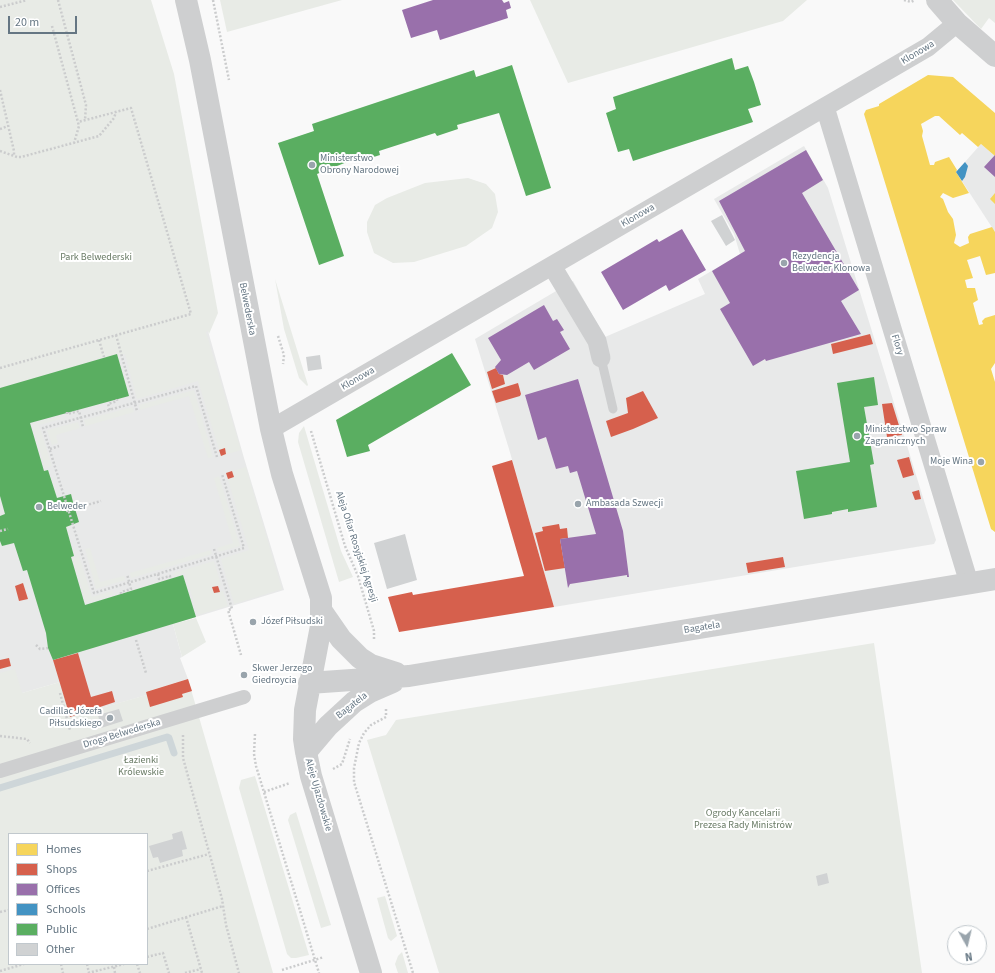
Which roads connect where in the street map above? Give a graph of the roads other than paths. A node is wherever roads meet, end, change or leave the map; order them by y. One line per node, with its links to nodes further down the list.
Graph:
1 (186, 0): 9 (street, Belwederska)
2 (937, 0): 3 (street)
3 (957, 23): 4 (street); 5 (street, Klonowa)
4 (995, 56)
5 (825, 107): 6 (street, Klonowa); 11 (street, Flory)
6 (552, 266): 7 (street); 9 (street, Klonowa)
7 (601, 358): 8 (lane)
8 (613, 408)
9 (271, 429): 12 (street, Belwederska)
10 (995, 579): 11 (street, Bagatela)
11 (969, 583): 13 (street, Bagatela)
12 (322, 613): 13 (street); 14 (street, Aleje Ujazdowskie)
13 (409, 676): 14 (street, Bagatela); 16 (street, Bagatela)
14 (309, 683): 16 (street, Aleje Ujazdowskie)
15 (244, 696): 17 (street, Droga Belwederska)
16 (306, 752): 18 (street, Aleje Ujazdowskie)
17 (0, 771)
18 (371, 973)

